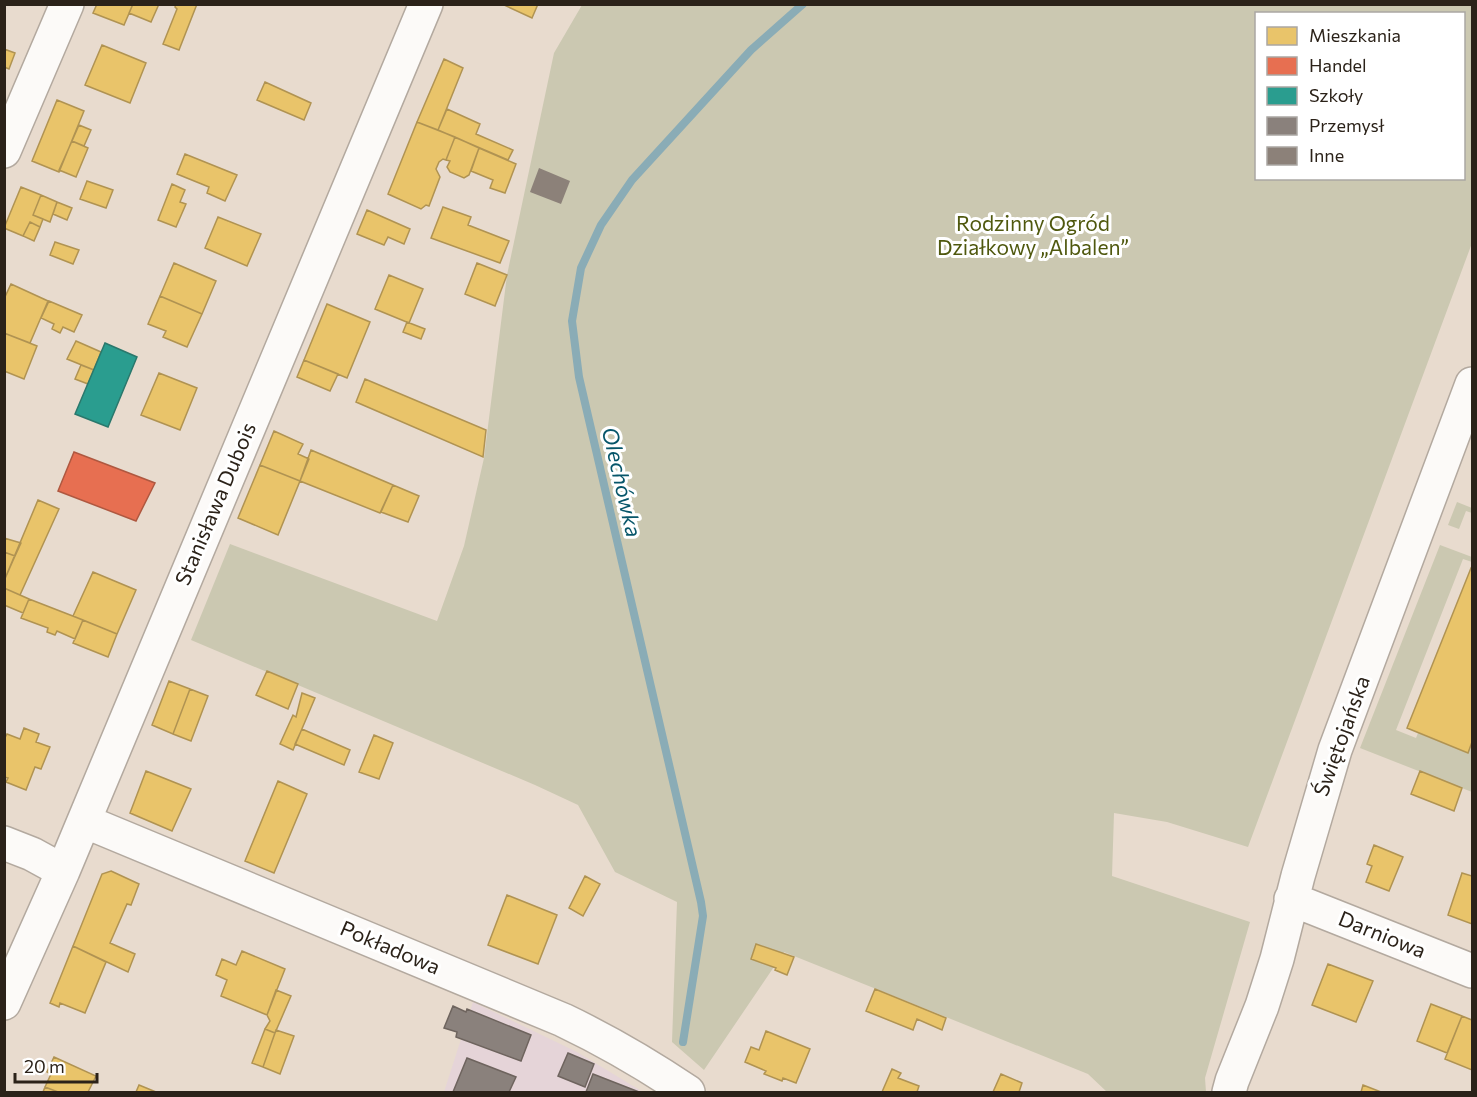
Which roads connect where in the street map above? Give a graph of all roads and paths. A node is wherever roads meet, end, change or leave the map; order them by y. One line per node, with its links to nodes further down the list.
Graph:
1 (66, 4): 3 (street)
2 (426, 4): 5 (street, Stanisława Dubois)
3 (7, 139)
4 (1473, 384): 8 (street, Świętojańska)
5 (84, 821): 7 (street, Stanisława Dubois); 11 (street, Pokładowa)
6 (4, 843): 7 (street)
7 (63, 871): 10 (street, Stanisława Dubois)
8 (1291, 899): 9 (street, Darniowa); 12 (street, Świętojańska)
9 (1473, 971)
10 (4, 1003)
11 (688, 1092)
12 (1229, 1092)

